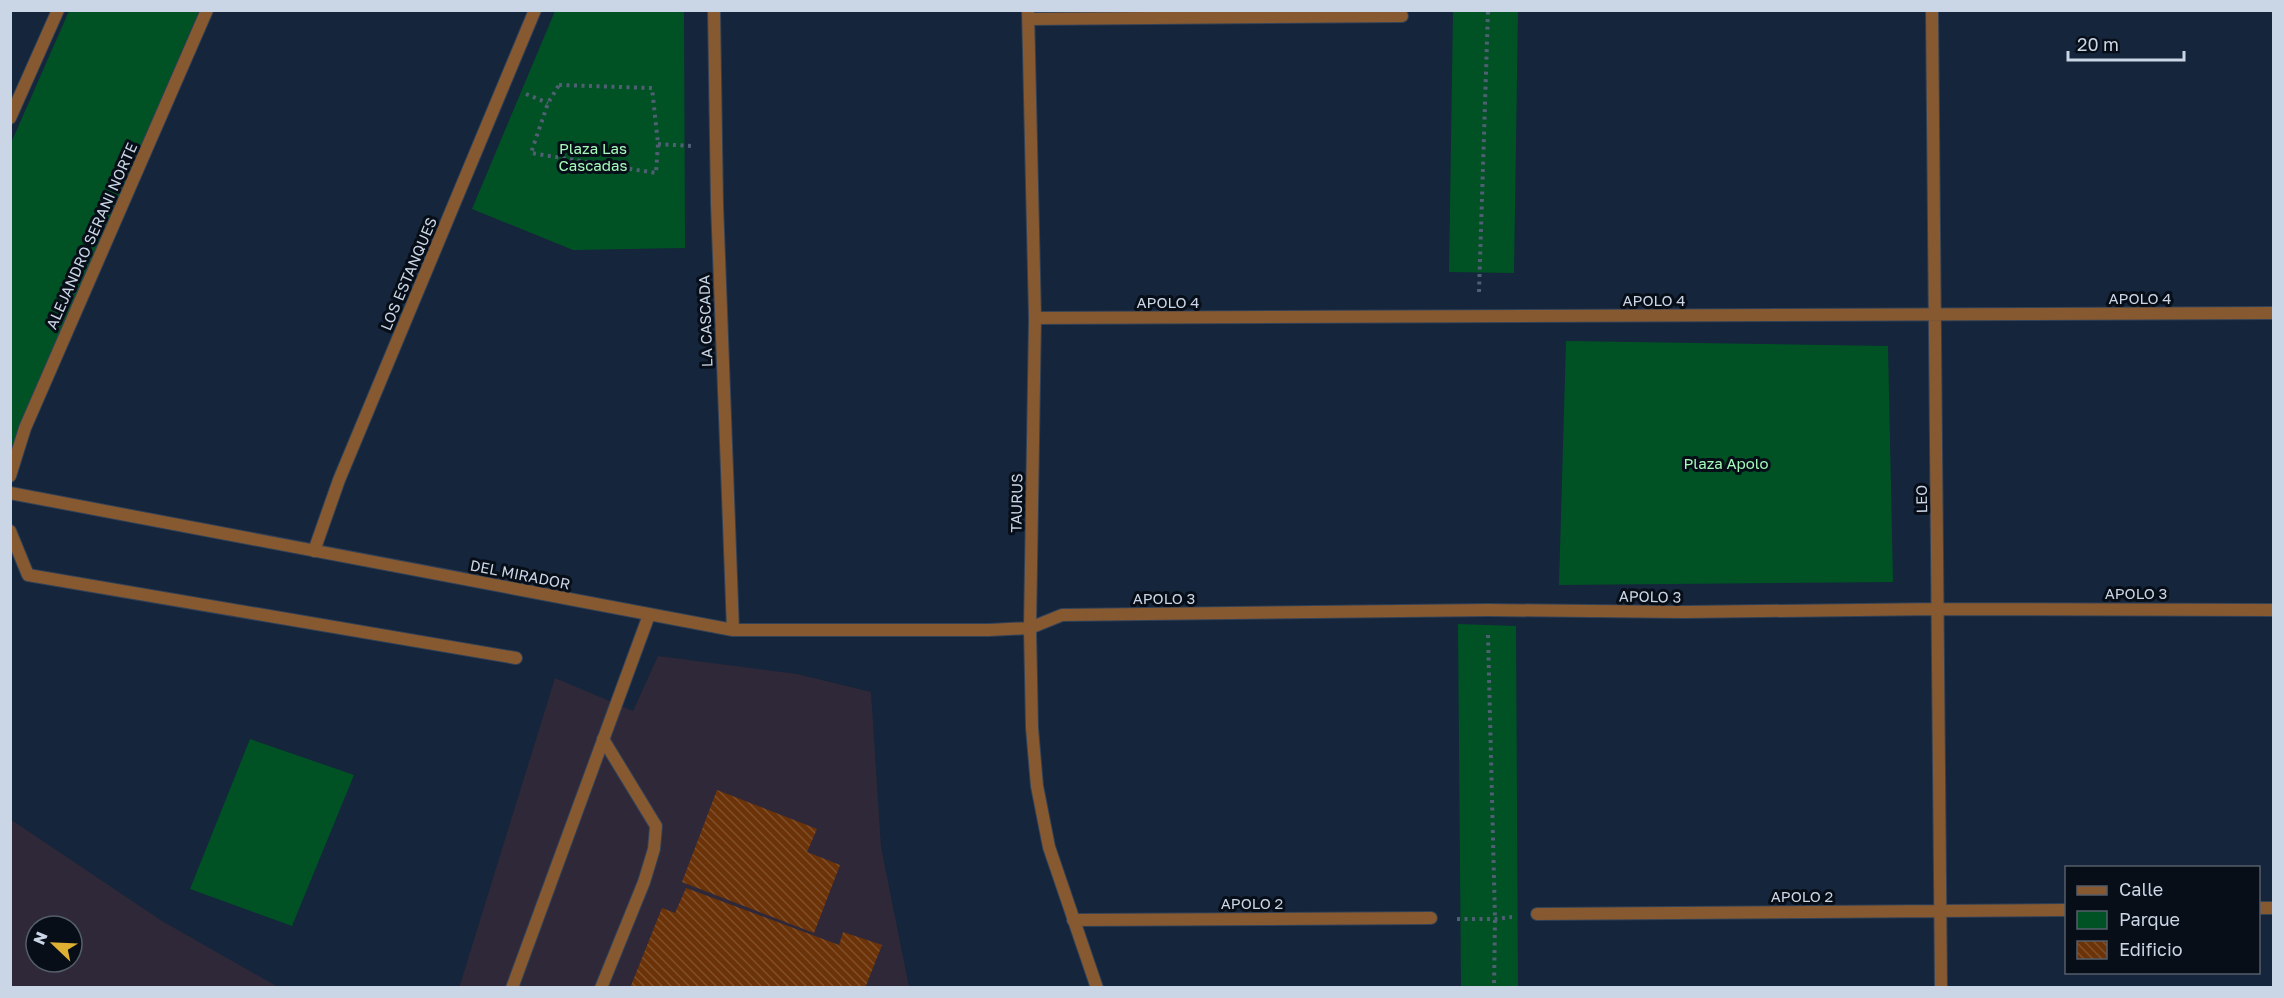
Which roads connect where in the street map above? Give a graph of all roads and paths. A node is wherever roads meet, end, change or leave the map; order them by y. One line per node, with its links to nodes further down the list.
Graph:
1 (58, 10): 9 (street)
2 (207, 10): 15 (street, ALEJANDRO SERANI NORTE)
3 (535, 10): 18 (street, LOS ESTANQUES)
4 (714, 10): 24 (street, LA CASCADA)
5 (1488, 10): 13 (path)
6 (1932, 10): 12 (street, LEO)
7 (1028, 15): 8 (street); 14 (street, TAURUS)
8 (1402, 16)
9 (10, 118)
10 (658, 144): 10 (path)
11 (2274, 313): 12 (street, APOLO 4)
12 (1935, 315): 13 (street, APOLO 4); 19 (street, LEO)
13 (1479, 317): 14 (street, APOLO 4)
14 (1035, 318): 23 (street, TAURUS)
15 (10, 476)
16 (10, 493): 18 (street, DEL MIRADOR)
17 (10, 531): 25 (street)
18 (314, 551): 22 (street, DEL MIRADOR)
19 (1938, 609): 20 (street, APOLO 3); 21 (street, APOLO 3); 28 (street, LEO)
20 (1488, 610): 23 (street, APOLO 3); 31 (path)
21 (2274, 610)
22 (649, 615): 24 (street, DEL MIRADOR); 26 (street)
23 (1030, 628): 24 (street, DEL MIRADOR); 32 (street, TAURUS)
24 (733, 630)
25 (516, 658)
26 (603, 739): 33 (street); 34 (street)
27 (2065, 910): 28 (street, APOLO 2)
28 (1940, 911): 29 (street, APOLO 2); 37 (street, LEO)
29 (1537, 914): 31 (path)
30 (1431, 918): 31 (path); 32 (street, APOLO 2)
31 (1495, 919): 36 (path)
32 (1073, 920): 35 (street, TAURUS)
33 (512, 987)
34 (601, 987)
35 (1097, 987)
36 (1494, 987)
37 (1941, 987)

